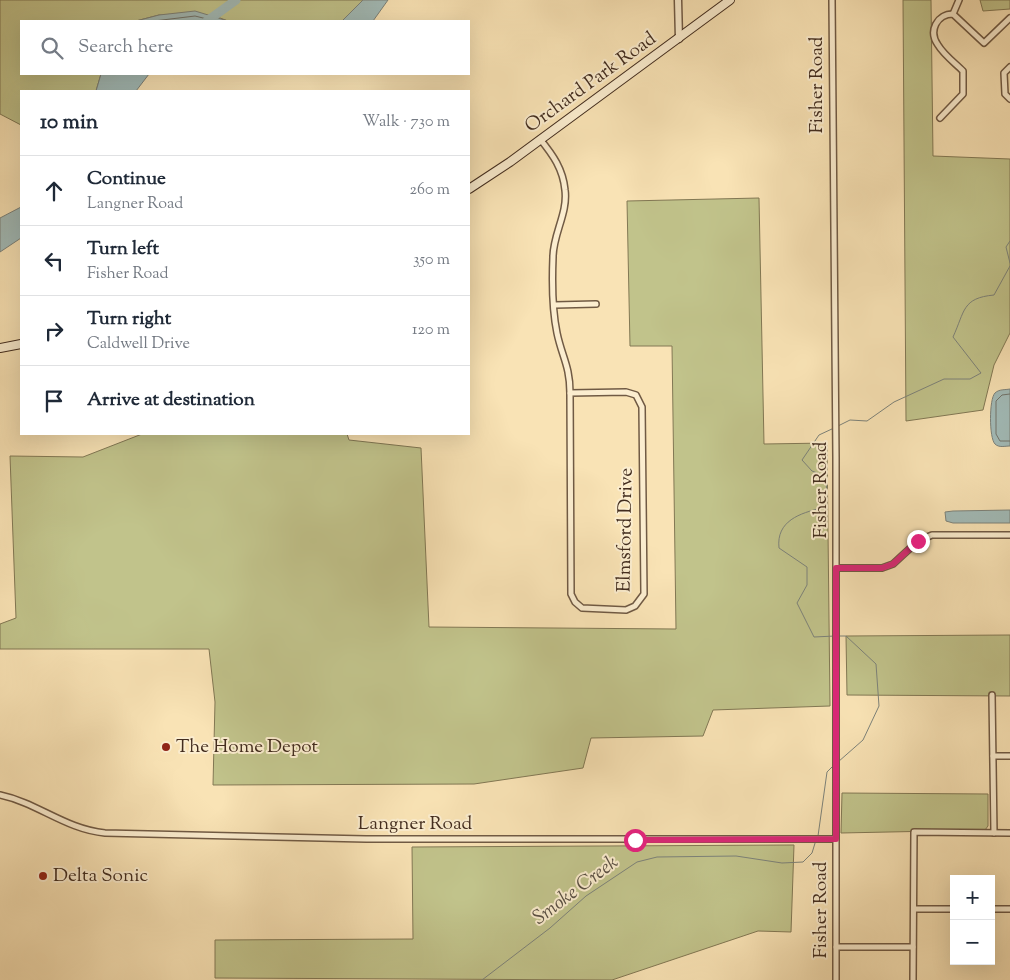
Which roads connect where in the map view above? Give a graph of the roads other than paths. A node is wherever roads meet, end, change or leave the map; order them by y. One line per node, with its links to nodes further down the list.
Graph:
1 (678, 0): 7 (street)
2 (730, 0): 7 (main road, Orchard Park Road)
3 (832, 0): 19 (street, Fisher Road)
4 (959, 0): 5 (street)
5 (953, 14): 6 (street); 10 (street)
6 (1010, 18)
7 (679, 40): 11 (main road, Orchard Park Road)
8 (1010, 67): 9 (street)
9 (1010, 99)
10 (940, 118)
11 (540, 140): 12 (main road, Orchard Park Road); 14 (street, Elmsford Drive)
12 (470, 188)
13 (596, 304): 14 (street)
14 (555, 305): 17 (street, Elmsford Drive)
15 (20, 344): 16 (main road)
16 (0, 348)
17 (570, 392): 17 (street, Elmsford Drive)
18 (1010, 535): 19 (street)
19 (836, 568): 26 (street, Fisher Road)
20 (992, 695): 21 (street)
21 (993, 756): 22 (street); 24 (street)
22 (1010, 756)
23 (0, 795): 26 (street, Langner Road)
24 (994, 832): 25 (street); 27 (street)
25 (1010, 833)
26 (836, 839): 31 (street, Fisher Road)
27 (914, 908): 28 (street); 32 (street)
28 (950, 909)
29 (995, 909): 30 (street)
30 (1010, 909)
31 (836, 946): 32 (street); 33 (street, Fisher Road)
32 (914, 947): 34 (street)
33 (836, 980)
34 (913, 980)

